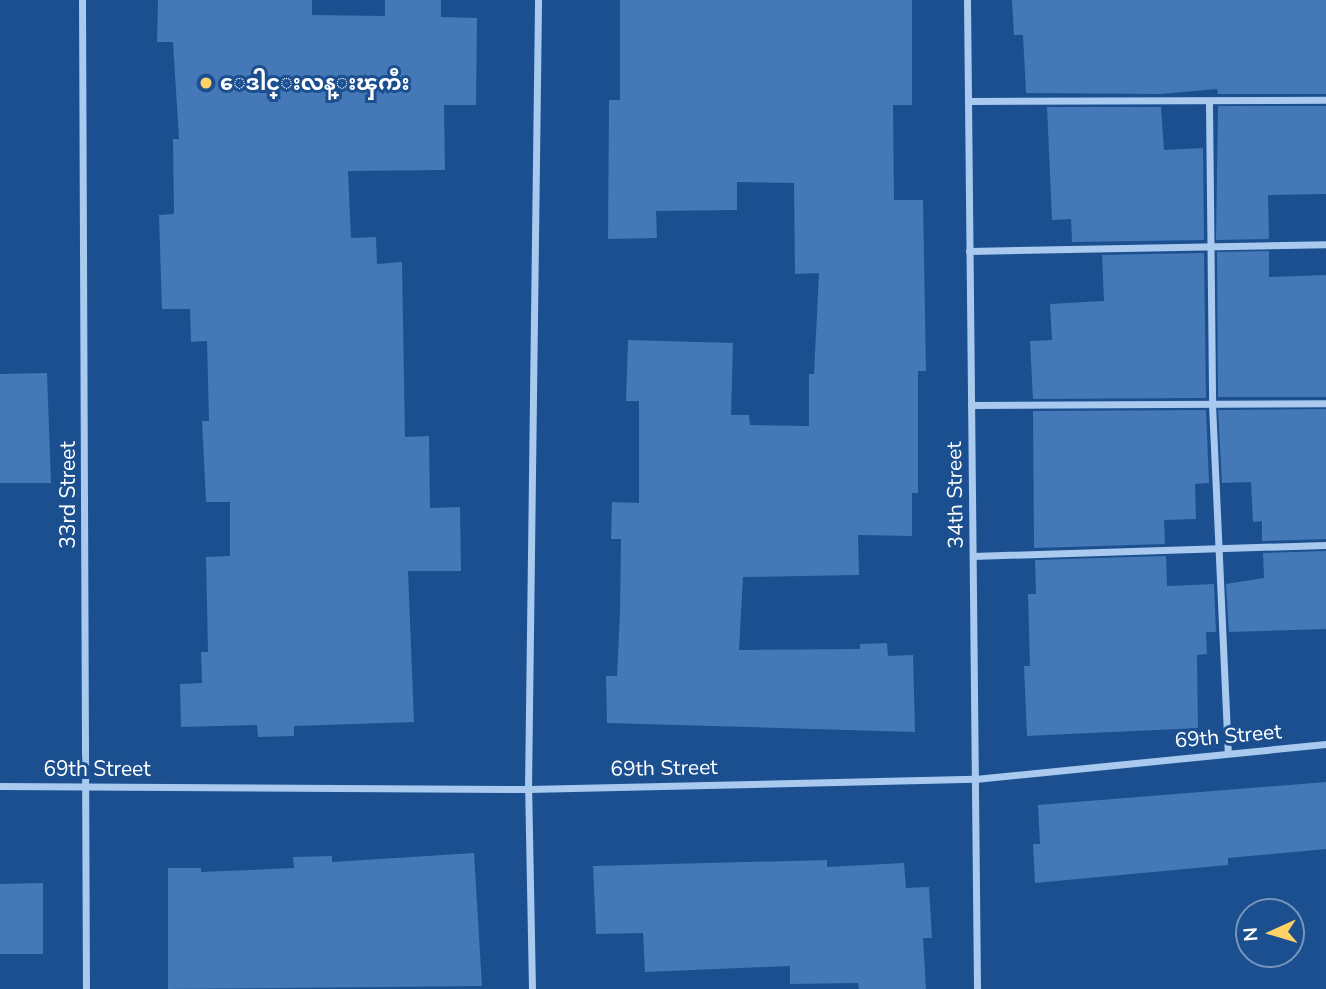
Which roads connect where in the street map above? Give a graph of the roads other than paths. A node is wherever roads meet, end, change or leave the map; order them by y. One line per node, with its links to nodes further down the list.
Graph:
1 (82, 0): 20 (street, 33rd Street)
2 (538, 0): 21 (street)
3 (967, 0): 5 (street, 34th Street)
4 (1326, 100): 6 (street)
5 (968, 101): 6 (street); 9 (street, 34th Street)
6 (1209, 103): 8 (street)
7 (1326, 244): 8 (street)
8 (1213, 245): 9 (street); 11 (street)
9 (969, 251): 12 (street, 34th Street)
10 (1326, 403): 11 (street)
11 (1212, 404): 12 (street); 14 (street)
12 (971, 405): 15 (street, 34th Street)
13 (1326, 545): 14 (street)
14 (1222, 546): 15 (street); 17 (street)
15 (973, 556): 18 (street, 34th Street)
16 (1326, 744): 17 (street, 69th Street)
17 (1228, 753): 18 (street, 69th Street)
18 (975, 779): 21 (street, 69th Street); 24 (street, 34th Street)
19 (0, 786): 20 (street, 69th Street)
20 (87, 787): 21 (street, 69th Street); 22 (street, 33rd Street)
21 (528, 789): 23 (street)
22 (86, 989)
23 (532, 989)
24 (977, 989)

